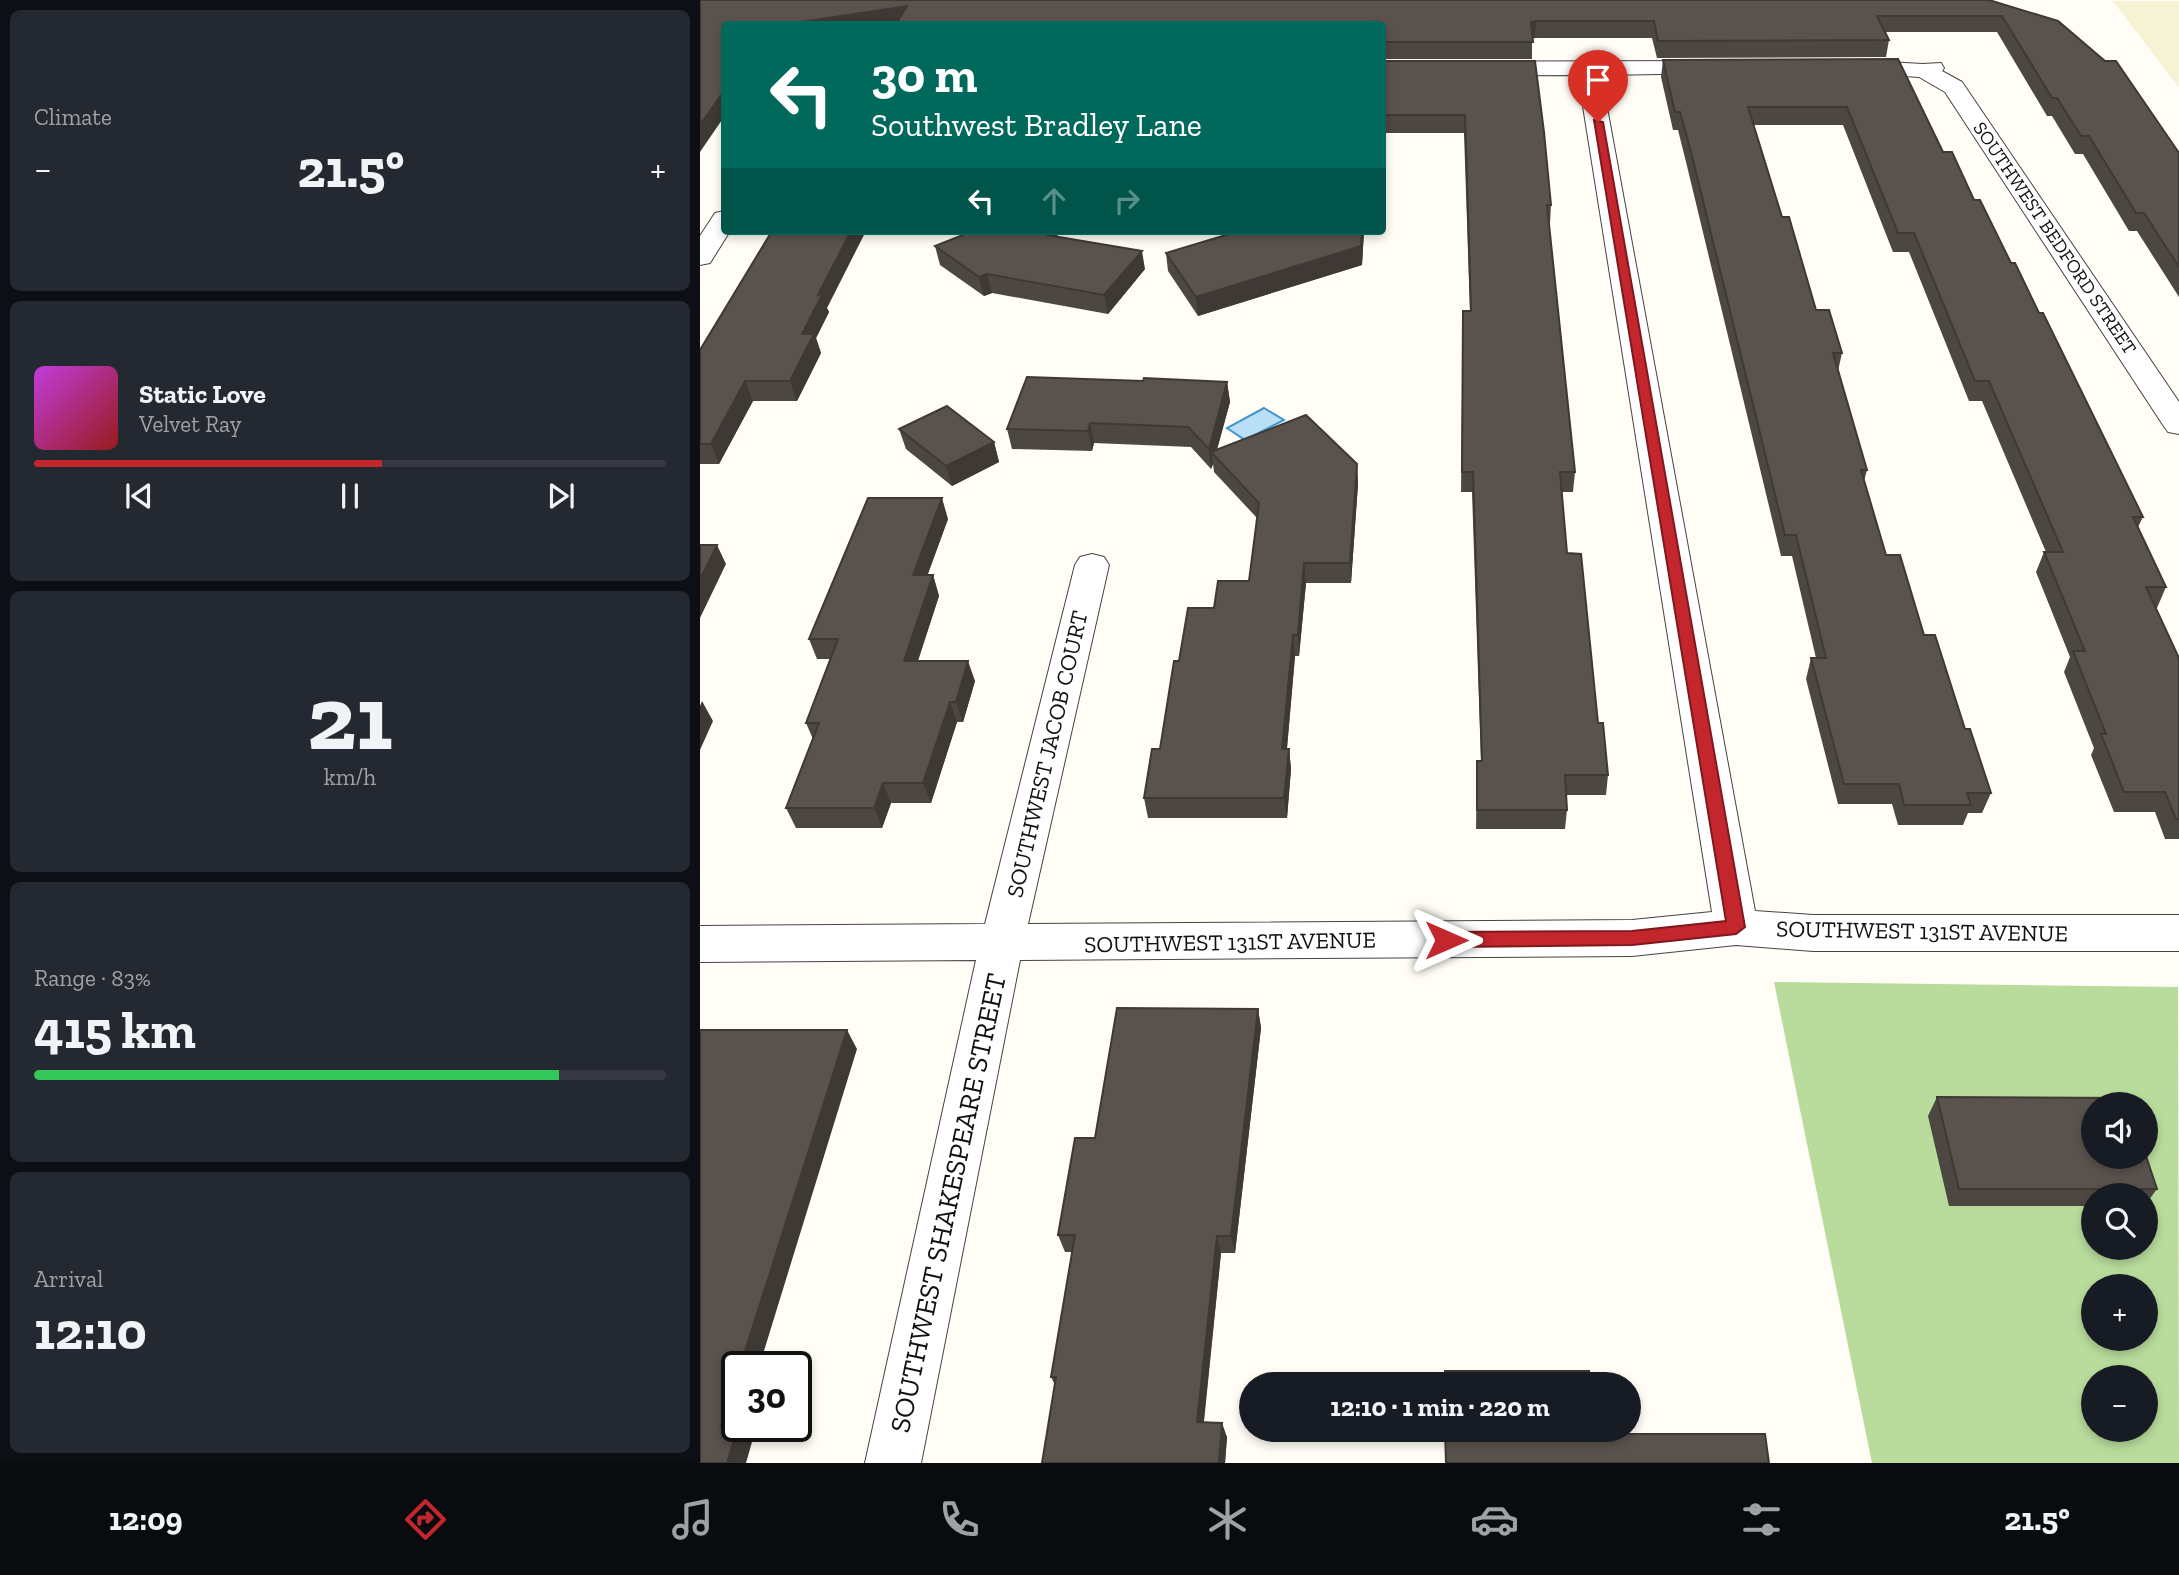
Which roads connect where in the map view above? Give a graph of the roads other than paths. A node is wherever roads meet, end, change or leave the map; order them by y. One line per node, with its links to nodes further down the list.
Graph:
1 (1741, 67): 3 (street)
2 (1825, 67): 7 (street, SOUTHWEST BEDFORD STREET)
3 (1588, 68): 4 (street); 9 (street)
4 (1386, 69)
5 (721, 224): 6 (street)
6 (700, 257)
7 (2179, 425)
8 (1092, 565): 11 (street, SOUTHWEST JACOB COURT)
9 (1736, 927): 10 (street, SOUTHWEST 131ST AVENUE); 11 (street, SOUTHWEST 131ST AVENUE)
10 (2179, 933)
11 (1002, 943): 12 (street, SOUTHWEST 131ST AVENUE); 13 (street, SOUTHWEST SHAKESPEARE STREET)
12 (700, 944)
13 (893, 1463)

